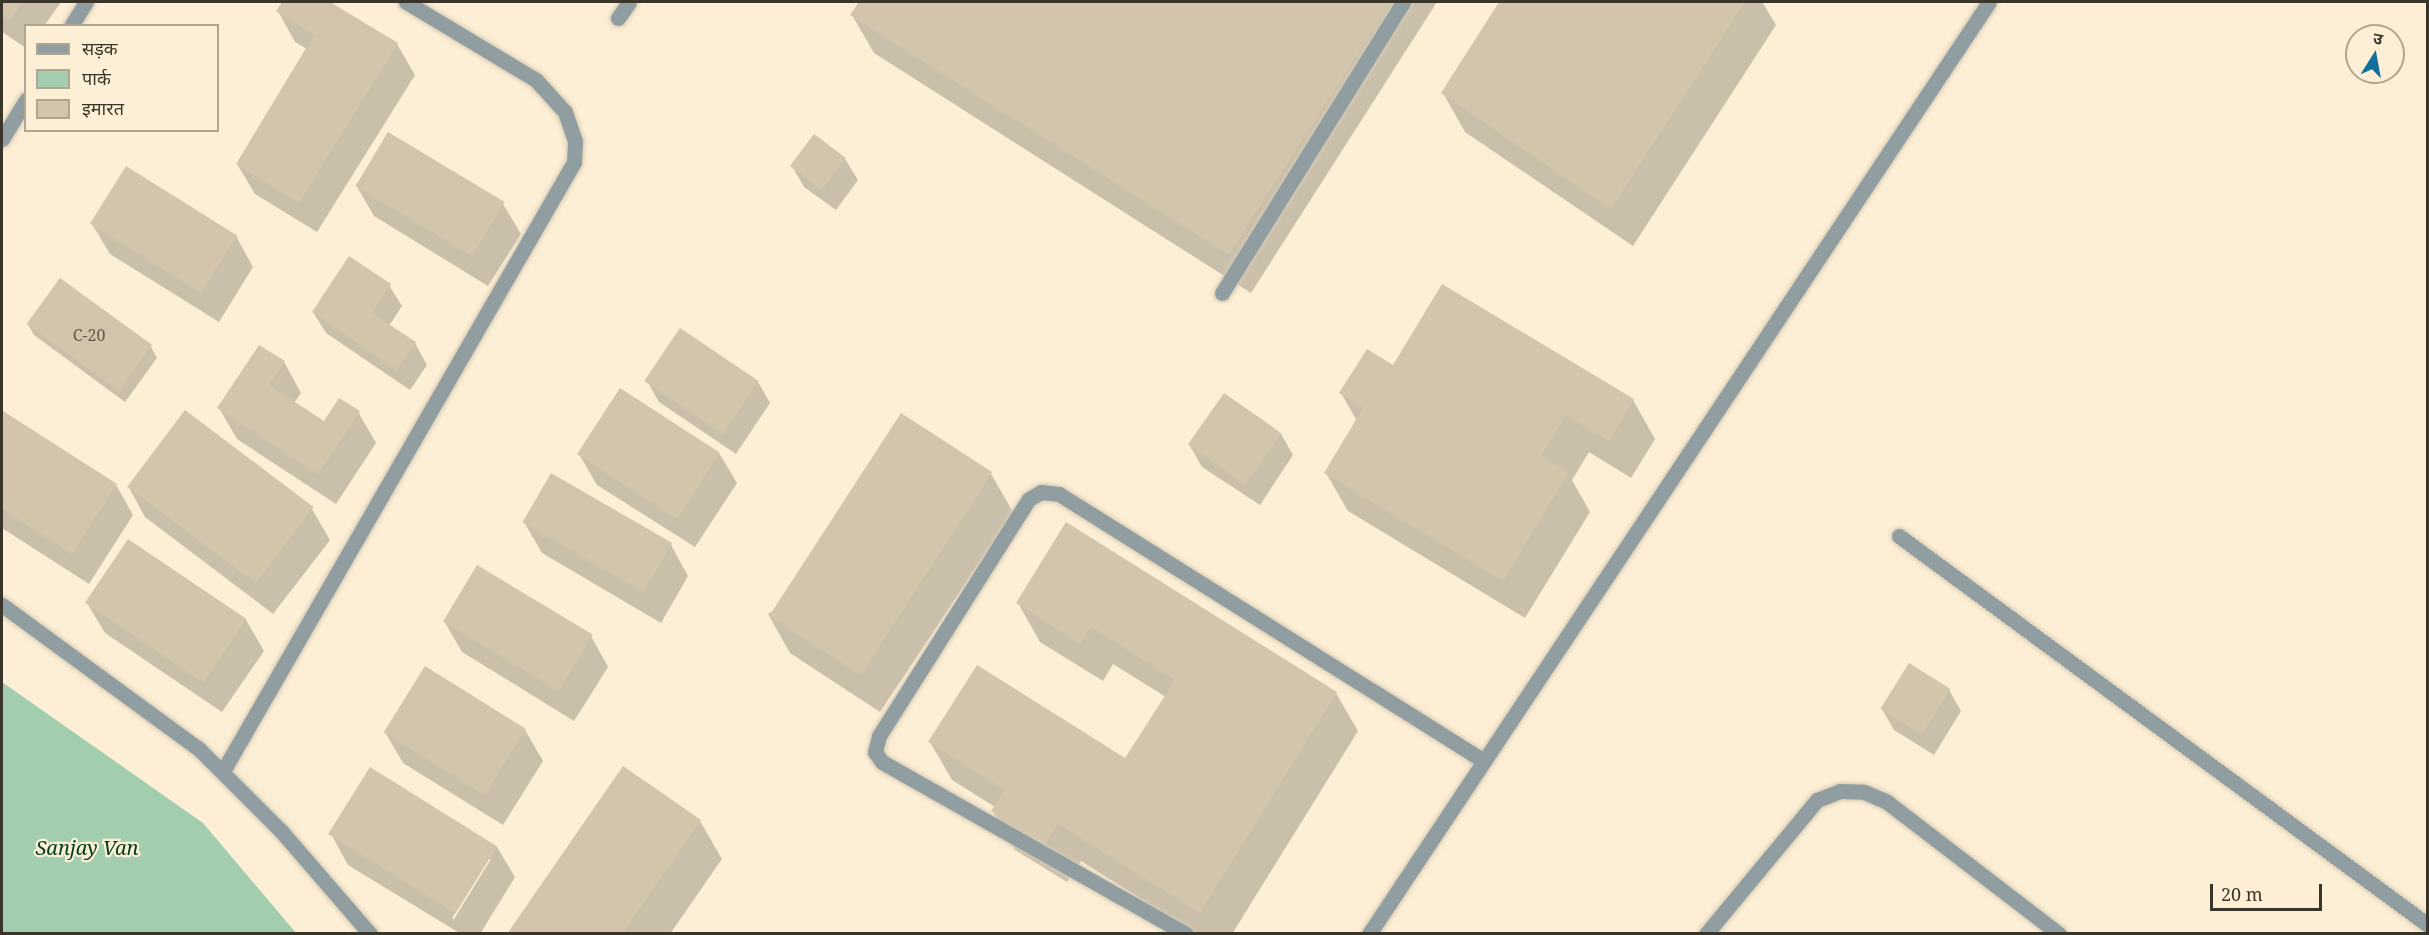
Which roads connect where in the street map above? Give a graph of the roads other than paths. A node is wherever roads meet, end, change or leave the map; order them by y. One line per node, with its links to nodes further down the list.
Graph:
1 (86, 2): 7 (street)
2 (406, 2): 14 (street)
3 (629, 2): 6 (street)
4 (1403, 2): 10 (street)
5 (1989, 2): 13 (street)
6 (618, 18)
7 (72, 24)
8 (24, 103): 9 (street)
9 (2, 139)
10 (1222, 293)
11 (1899, 536): 15 (street)
12 (2, 605): 14 (street)
13 (1484, 761): 18 (street); 19 (street)
14 (223, 771): 17 (street)
15 (2427, 925)
16 (2427, 930): 22 (street)
17 (370, 933)
18 (1186, 933)
19 (1369, 933)
20 (1706, 933): 21 (street)
21 (2059, 933)
22 (2424, 933)

